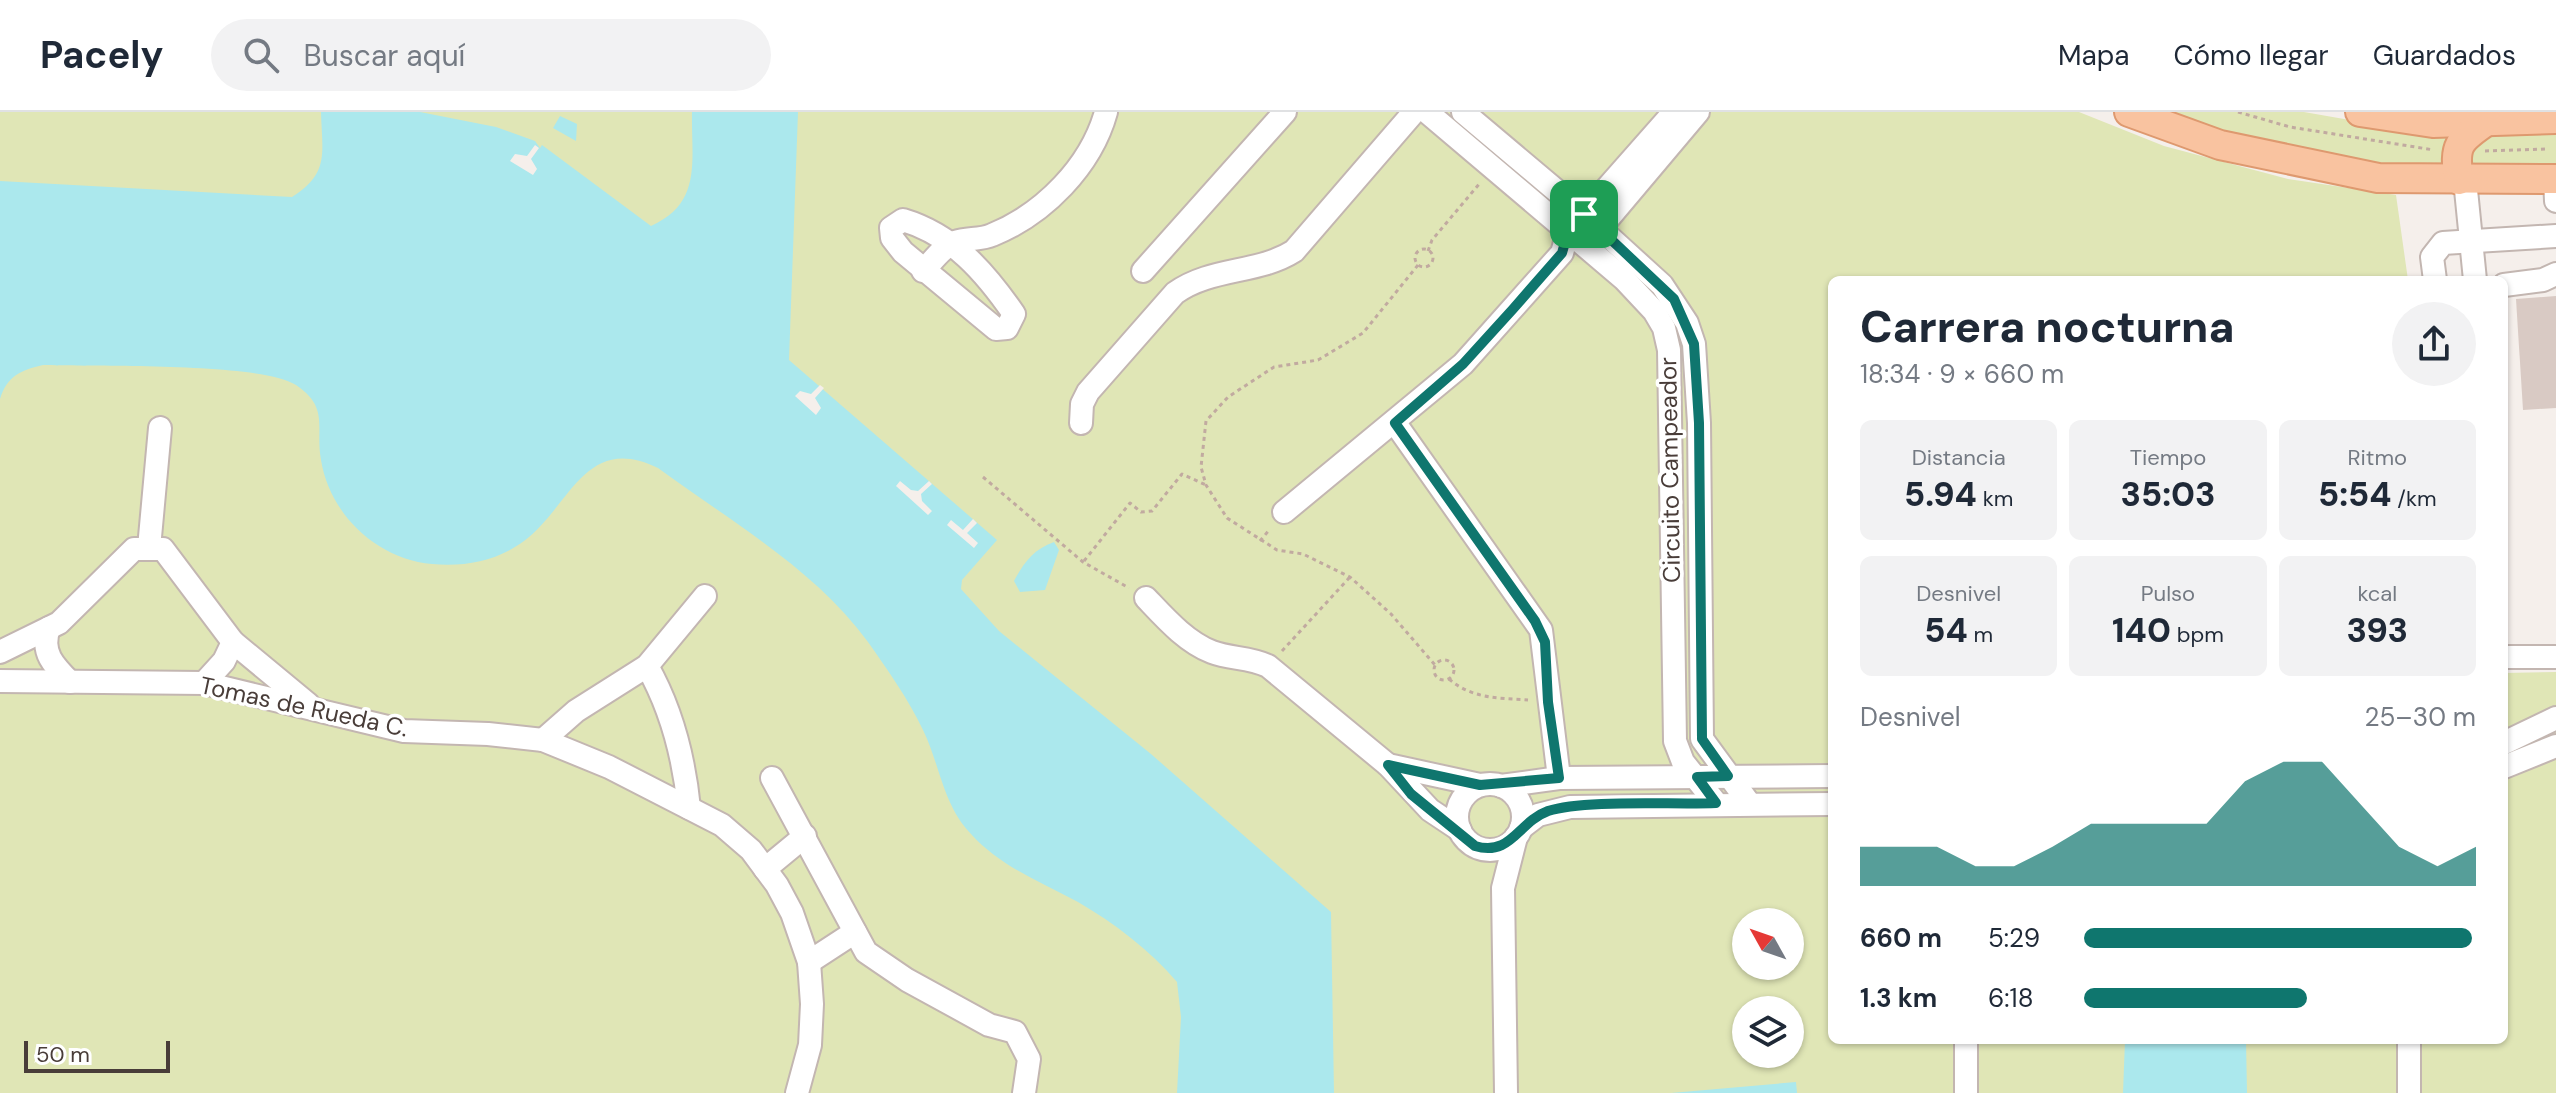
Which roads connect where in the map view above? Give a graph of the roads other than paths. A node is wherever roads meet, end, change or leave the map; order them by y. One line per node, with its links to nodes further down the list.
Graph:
1 (1106, 112): 16 (street)
2 (1285, 112): 23 (street)
3 (1414, 112): 31 (street)
4 (1427, 112): 20 (street, Circuito Campeador)
5 (1463, 112): 14 (street)
6 (1674, 112): 14 (street)
7 (1698, 112): 15 (street)
8 (2129, 112): 12 (main road)
9 (2360, 112): 11 (main road)
10 (2556, 119): 11 (main road)
11 (2487, 121): 12 (main road)
12 (2462, 180): 13 (main road); 18 (street)
13 (2556, 186)
14 (1584, 214): 15 (street, Circuito Campeador); 20 (street)
15 (1601, 229): 20 (street); 29 (street, Circuito Campeador)
16 (991, 236): 19 (street); 21 (street)
17 (2556, 236): 18 (street)
18 (2471, 241): 25 (street); 26 (street)
19 (952, 243): 21 (street); 22 (street); 22 (street)
20 (1572, 243): 30 (street, Circuito Campeador); 32 (street)
21 (974, 263): 28 (street); 28 (street)
22 (923, 271): 28 (street)
23 (1143, 271)
24 (2556, 274): 27 (street)
25 (2434, 276)
26 (2475, 276)
27 (2508, 284)
28 (946, 290)
29 (1674, 299): 30 (street); 35 (street, Circuito Campeador)
30 (1654, 311): 34 (street, Circuito Campeador)
31 (1081, 423)
32 (1395, 423): 36 (street); 61 (street)
33 (160, 428): 37 (street)
34 (1670, 491): 35 (street); 52 (street, Circuito Campeador)
35 (1698, 493): 57 (street, Circuito Campeador)
36 (1284, 512)
37 (149, 548): 40 (street); 41 (street)
38 (705, 596): 45 (street)
39 (1146, 598): 56 (street)
40 (49, 628): 42 (street); 47 (street)
41 (233, 642): 48 (street); 49 (street)
42 (0, 652)
43 (2508, 657): 44 (street)
44 (2556, 657)
45 (647, 666): 51 (street); 67 (street)
46 (0, 681): 47 (street, Tomas de Rueda C.)
47 (70, 682): 48 (street, Tomas de Rueda C.)
48 (204, 683): 49 (street, Tomas de Rueda C.)
49 (312, 708): 51 (street, Tomas de Rueda C.)
50 (2556, 718): 53 (street)
51 (543, 740): 67 (street, Tomas de Rueda C.)
52 (1675, 741): 59 (street, Circuito Campeador); 62 (street)
53 (2508, 741)
54 (2556, 746): 55 (street)
55 (2514, 764)
56 (1388, 765): 63 (street); 70 (street)
57 (1728, 776): 58 (street); 59 (street); 65 (street, Circuito Campeador)
58 (1828, 776)
59 (1697, 777): 62 (street); 64 (street, Circuito Campeador)
60 (772, 778): 69 (street)
61 (1559, 778): 62 (street); 63 (street)
62 (1645, 778)
63 (1491, 785): 68 (street); 70 (street)
64 (1716, 803): 65 (street); 68 (street)
65 (1749, 803): 66 (street)
66 (1828, 804)
67 (689, 808): 71 (street, Tomas de Rueda C.)
68 (1518, 832): 70 (street); 72 (street)
69 (805, 836): 71 (street); 73 (street)
70 (1467, 838): 72 (street)
71 (765, 869): 74 (street, Tomas de Rueda C.)
72 (1503, 888): 79 (street)
73 (855, 932): 74 (street); 78 (street)
74 (809, 962): 77 (street, Tomas de Rueda C.)
75 (1966, 1044): 80 (street)
76 (2409, 1044): 81 (street)
77 (797, 1093)
78 (1024, 1093)
79 (1506, 1093)
80 (1966, 1093)
81 (2409, 1093)

